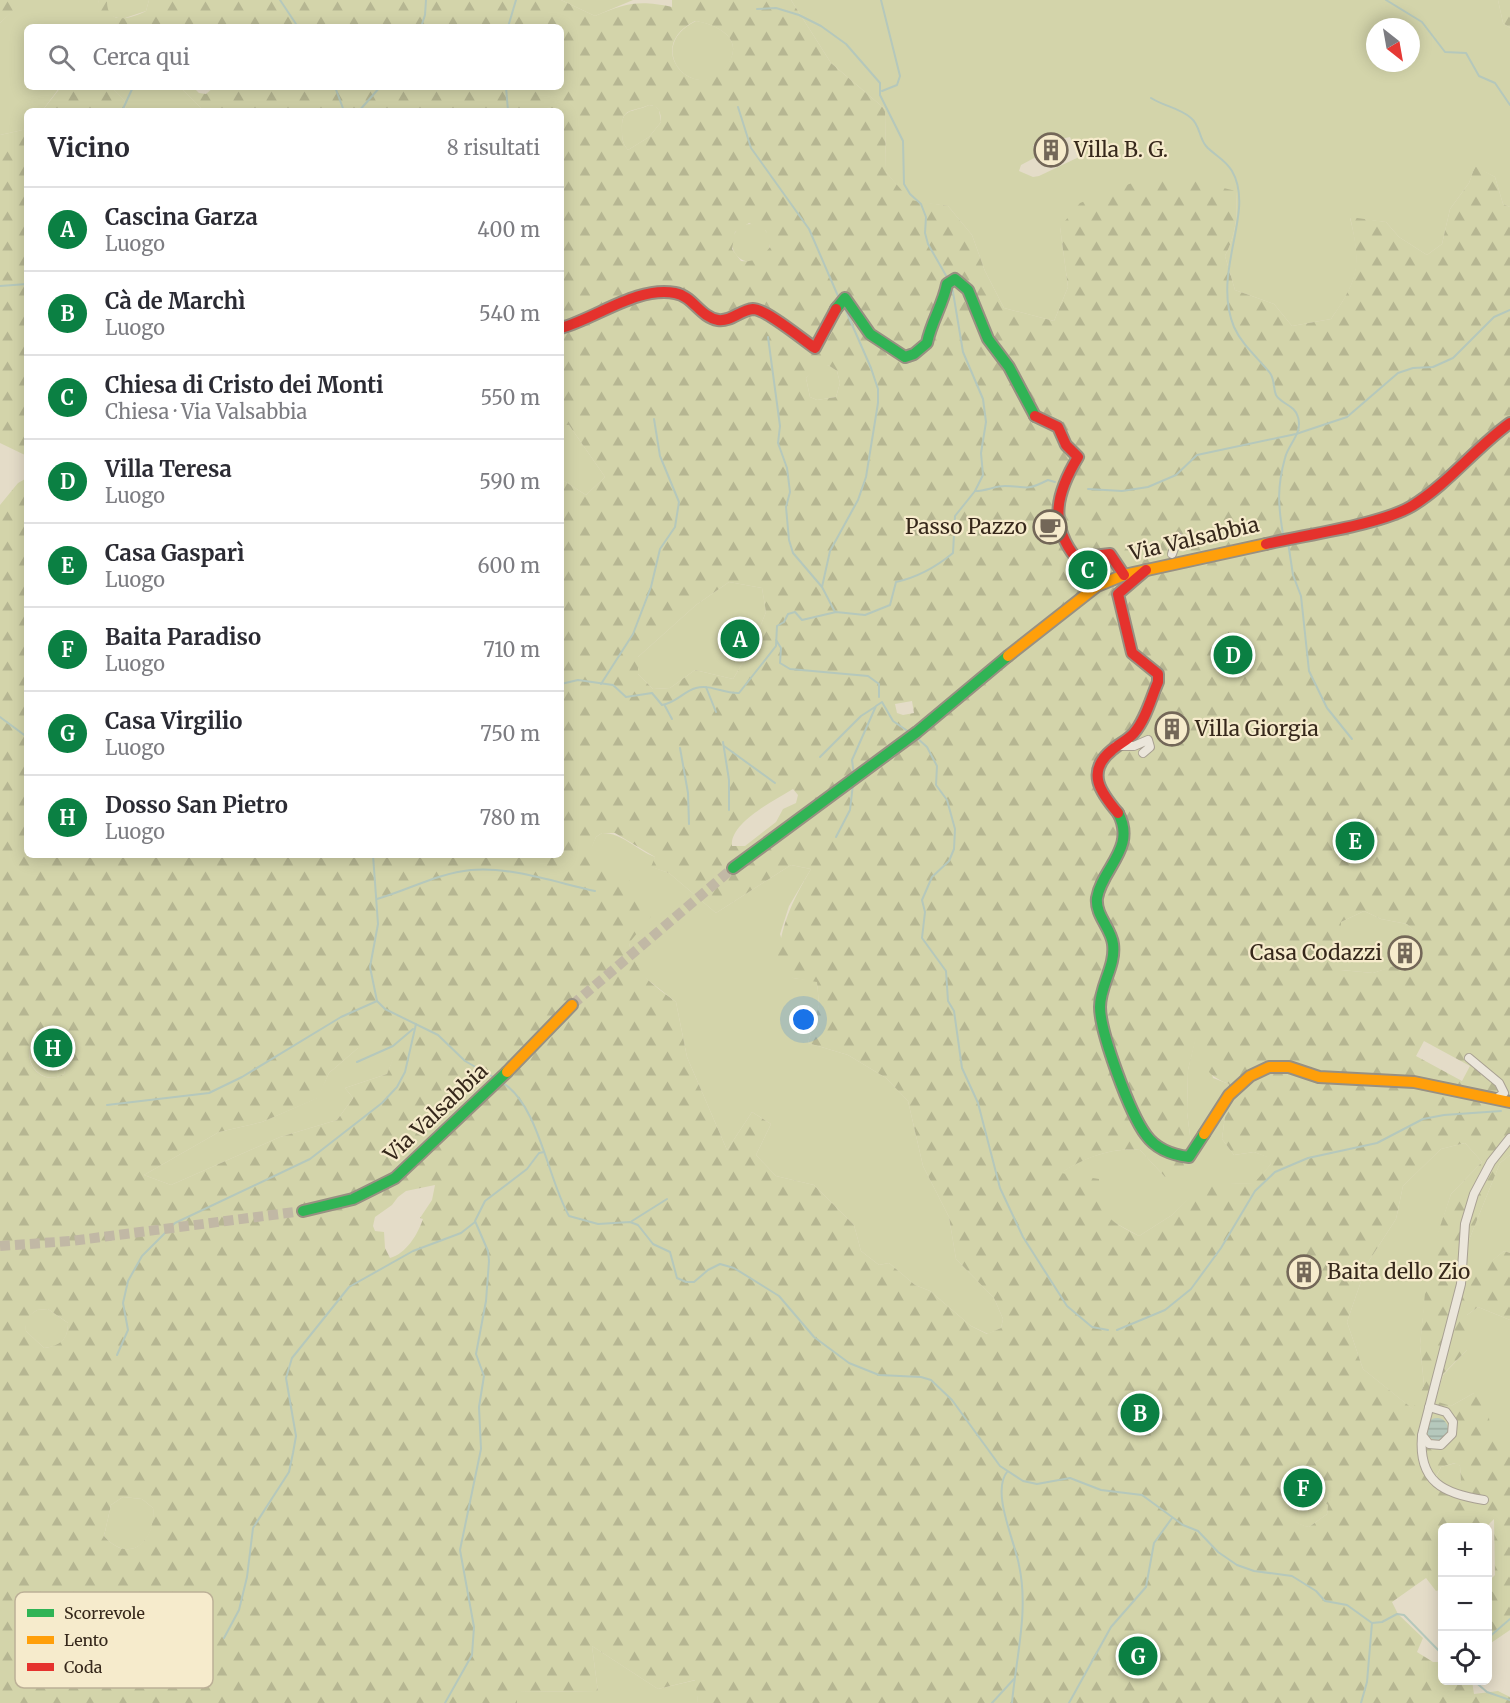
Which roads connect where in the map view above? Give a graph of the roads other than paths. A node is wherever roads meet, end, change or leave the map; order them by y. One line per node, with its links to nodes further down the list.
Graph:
1 (564, 327): 6 (street)
2 (1510, 423): 5 (street, Via Valsabbia)
3 (1179, 537): 4 (street)
4 (1172, 554)
5 (1146, 570): 6 (street, Via Valsabbia); 7 (street)
6 (1124, 575): 9 (street, Via Valsabbia)
7 (1114, 746): 8 (street); 12 (street)
8 (1143, 753)
9 (733, 868)
10 (570, 1007): 15 (street, Via Valsabbia)
11 (1470, 1058): 12 (street)
12 (1497, 1098): 13 (street)
13 (1510, 1102)
14 (1510, 1137): 16 (street)
15 (303, 1211)
16 (1429, 1407): 17 (street); 17 (street)
17 (1422, 1435): 18 (street)
18 (1484, 1500)

